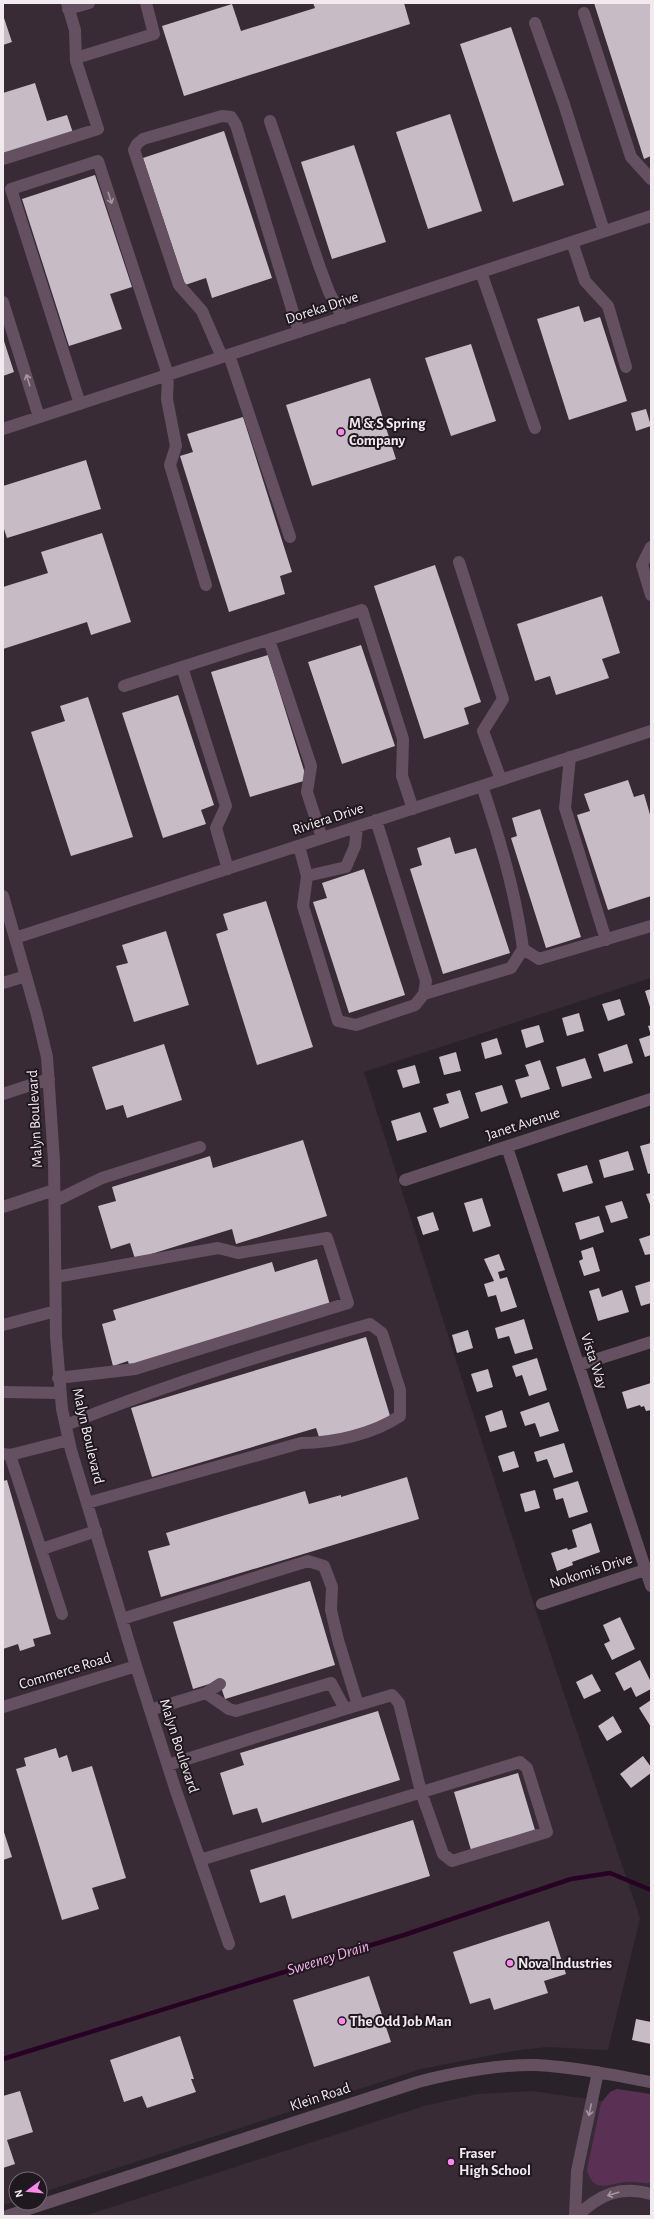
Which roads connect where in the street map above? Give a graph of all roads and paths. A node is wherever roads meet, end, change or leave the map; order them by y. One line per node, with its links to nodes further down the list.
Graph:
1 (90, 3): 3 (street)
2 (146, 3): 6 (street)
3 (68, 6): 6 (street)
4 (584, 13): 9 (street)
5 (535, 23): 11 (street)
6 (76, 58): 8 (street)
7 (270, 120): 15 (street)
8 (3, 159)
9 (651, 179)
10 (651, 216): 11 (street, Doreka Drive)
11 (604, 231): 12 (street, Doreka Drive)
12 (572, 242): 13 (street, Doreka Drive); 18 (street)
13 (481, 272): 15 (street, Doreka Drive); 22 (street)
14 (3, 302): 21 (street, one-way to 14)
15 (343, 318): 16 (street, Doreka Drive)
16 (299, 332): 17 (street, Doreka Drive); 17 (street)
17 (226, 356): 19 (street, Doreka Drive); 24 (street)
18 (626, 367)
19 (168, 375): 20 (street, Doreka Drive); 20 (street, one-way to 19); 27 (street)
20 (80, 404): 21 (street, Doreka Drive)
21 (39, 417): 23 (street, Doreka Drive)
22 (535, 428)
23 (3, 429)
24 (290, 537)
25 (651, 547): 28 (street)
26 (460, 562): 34 (street)
27 (206, 585)
28 (651, 595)
29 (269, 640): 30 (street); 36 (street); 39 (street)
30 (182, 667): 31 (street); 41 (street)
31 (124, 686)
32 (651, 731): 33 (street, Riviera Drive)
33 (570, 757): 34 (street, Riviera Drive); 47 (street)
34 (501, 780): 35 (street, Riviera Drive)
35 (482, 786): 36 (street, Riviera Drive); 48 (street)
36 (413, 809): 37 (street, Riviera Drive)
37 (376, 820): 38 (street, Riviera Drive); 51 (street)
38 (357, 827): 39 (street, Riviera Drive); 42 (street)
39 (322, 838): 40 (street, Riviera Drive)
40 (299, 846): 41 (street, Riviera Drive); 42 (street)
41 (228, 869): 46 (street, Riviera Drive)
42 (308, 876): 51 (street)
43 (3, 896): 45 (street, Malyn Boulevard)
44 (651, 926): 47 (street)
45 (7, 927): 46 (street, Malyn Boulevard)
46 (15, 938): 49 (street, Malyn Boulevard)
47 (606, 940): 48 (street)
48 (523, 949): 51 (street)
49 (26, 976): 50 (street); 52 (street, Malyn Boulevard)
50 (3, 983)
51 (424, 994)
52 (49, 1079): 53 (street); 58 (street, Malyn Boulevard)
53 (3, 1094)
54 (651, 1099): 56 (street, Janet Avenue)
55 (200, 1147): 58 (street)
56 (507, 1147): 57 (street, Janet Avenue); 64 (street, Vista Way)
57 (405, 1180)
58 (55, 1195): 59 (street); 60 (street, Malyn Boulevard)
59 (3, 1207)
60 (56, 1277): 61 (street, Malyn Boulevard); 65 (street)
61 (56, 1311): 62 (street); 65 (street, Malyn Boulevard)
62 (3, 1324)
63 (651, 1342): 64 (street)
64 (579, 1366): 74 (street, Vista Way)
65 (58, 1378): 67 (street, Malyn Boulevard)
66 (3, 1392): 67 (street)
67 (60, 1393): 68 (street, Malyn Boulevard)
68 (66, 1425): 69 (street, Malyn Boulevard); 71 (street)
69 (69, 1440): 70 (street); 71 (street, Malyn Boulevard)
70 (7, 1454): 73 (street)
71 (87, 1503): 72 (street, Malyn Boulevard)
72 (96, 1532): 73 (street); 78 (street, Malyn Boulevard)
73 (42, 1549): 77 (street)
74 (648, 1569): 75 (street, Vista Way); 76 (street, Nokomis Drive)
75 (651, 1586)
76 (542, 1604)
77 (62, 1614)
78 (122, 1619): 79 (street, Malyn Boulevard); 82 (street)
79 (136, 1666): 83 (street, Commerce Road); 85 (street, Malyn Boulevard)
80 (220, 1684): 81 (street)
81 (206, 1694): 84 (street); 85 (street)
82 (358, 1705): 84 (street); 87 (street)
83 (3, 1708)
84 (345, 1709): 86 (street)
85 (150, 1710): 86 (street, Malyn Boulevard)
86 (168, 1765): 88 (street, Malyn Boulevard)
87 (421, 1792): 87 (street); 88 (street)
88 (200, 1860): 89 (street, Malyn Boulevard)
89 (229, 1944)
90 (598, 2072): 91 (street, Klein Road); 93 (street, Klein Road); 94 (street, one-way to 94)
91 (651, 2082)
92 (651, 2194): 94 (street, one-way to 94)
93 (7, 2216)
94 (576, 2216)

